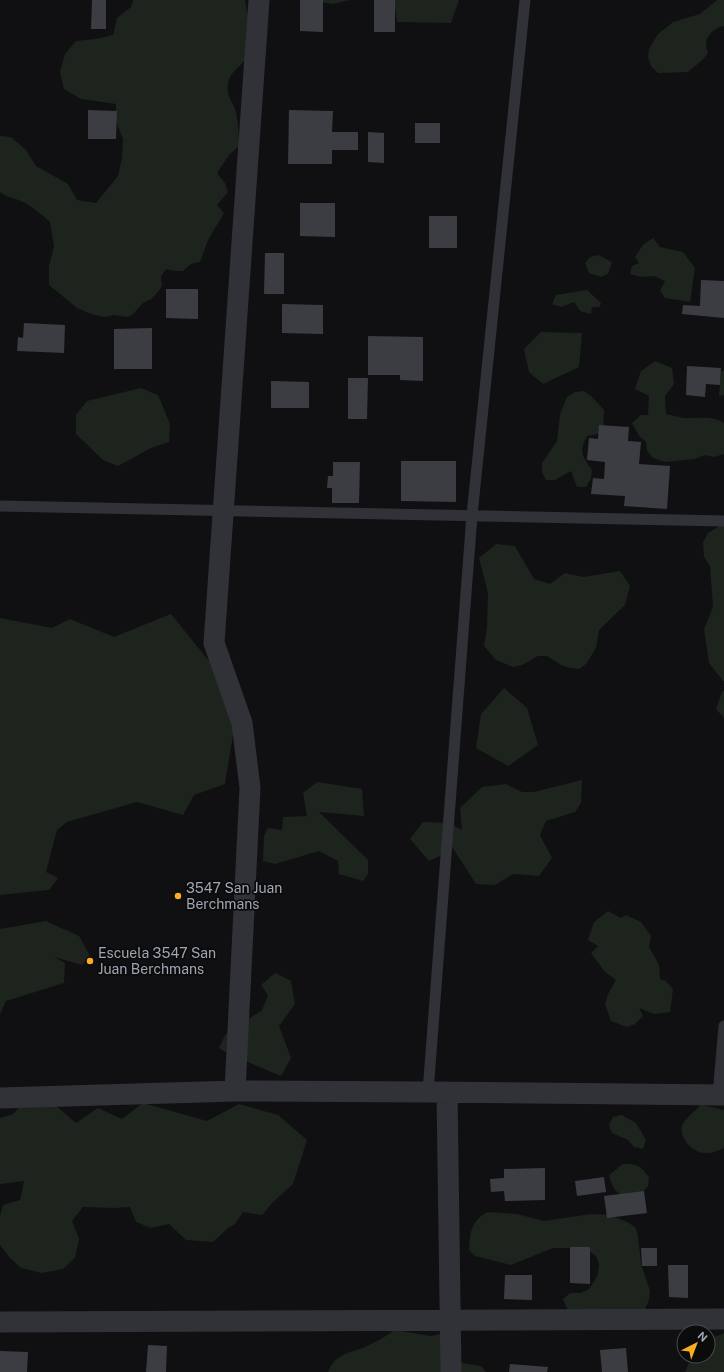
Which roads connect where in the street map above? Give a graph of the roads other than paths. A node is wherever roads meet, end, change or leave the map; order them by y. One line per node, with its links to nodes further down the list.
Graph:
1 (259, 0): 4 (street)
2 (525, 0): 5 (lane)
3 (0, 506): 4 (lane)
4 (223, 510): 5 (lane); 8 (street)
5 (472, 515): 6 (lane); 9 (lane)
6 (724, 521)
7 (724, 1026): 10 (lane)
8 (235, 1091): 9 (street); 11 (street)
9 (437, 1092): 10 (street); 13 (street)
10 (721, 1095)
11 (0, 1098)
12 (724, 1319): 13 (street)
13 (451, 1320): 14 (street); 15 (street)
14 (0, 1322)
15 (452, 1372)

